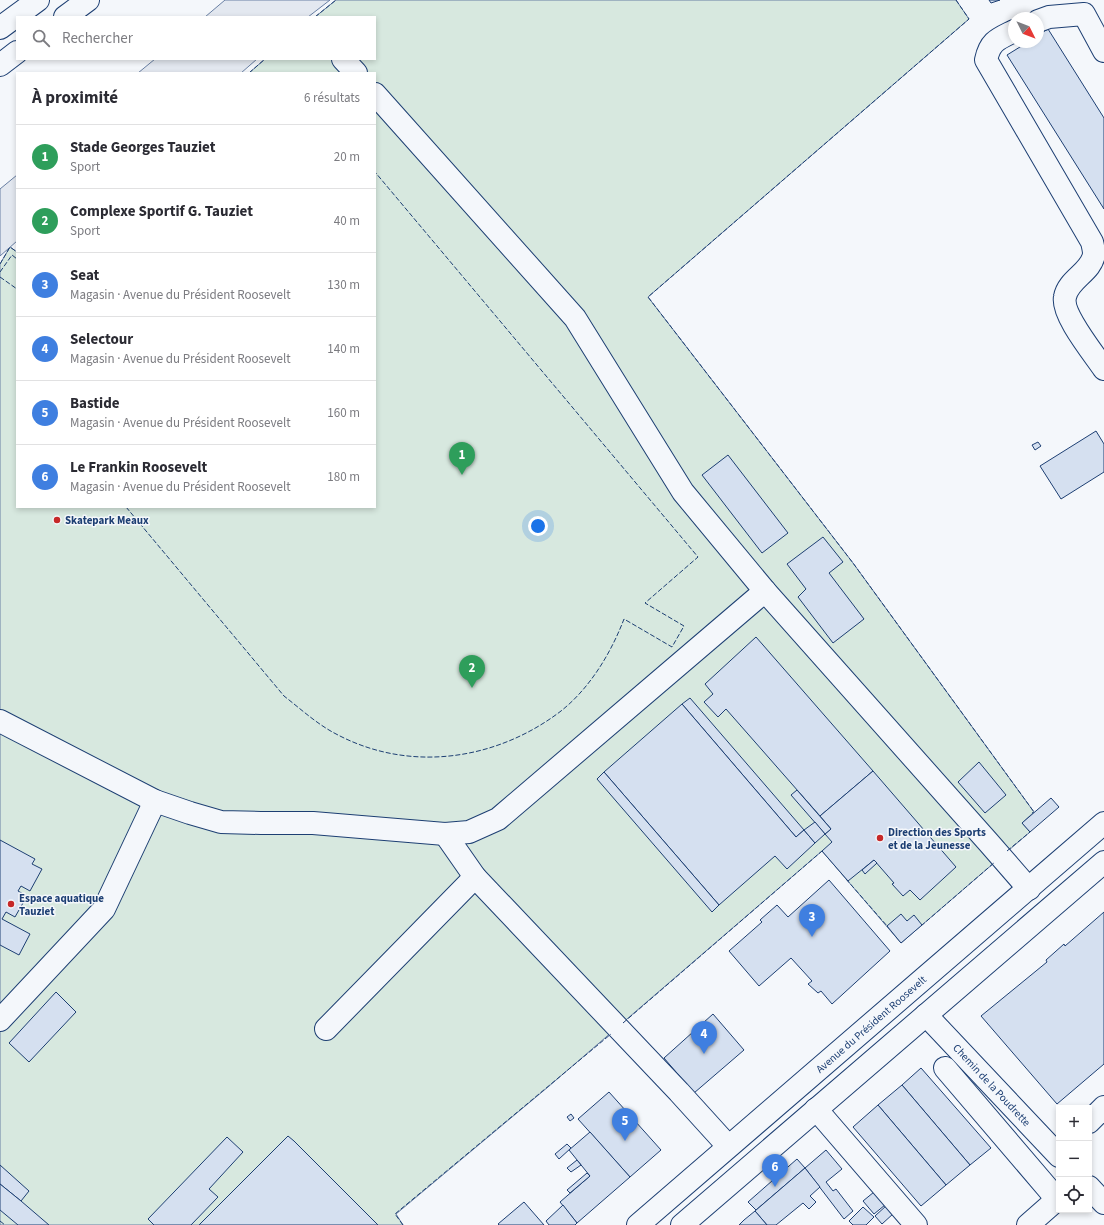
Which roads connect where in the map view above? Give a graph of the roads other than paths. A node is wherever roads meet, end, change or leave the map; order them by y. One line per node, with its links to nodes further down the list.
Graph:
1 (38, 0): 4 (street)
2 (88, 0): 6 (street)
3 (1083, 7): 7 (street); 10 (street)
4 (16, 16)
5 (16, 16): 8 (street)
6 (66, 16)
7 (1044, 19)
8 (0, 28)
9 (1008, 34): 16 (street)
10 (1104, 51)
11 (16, 53): 13 (street)
12 (344, 60): 14 (street)
13 (0, 64)
14 (355, 72)
15 (376, 95): 18 (street)
16 (1099, 254): 17 (street)
17 (1104, 369)
18 (765, 591): 22 (street); 25 (street)
19 (0, 721): 20 (street)
20 (155, 801): 22 (street); 27 (street)
21 (1104, 823): 25 (street, Avenue du Président Roosevelt)
22 (445, 834): 24 (street)
23 (1104, 862): 26 (street)
24 (475, 877): 28 (street); 33 (street)
25 (1028, 889): 33 (street, Avenue du Président Roosevelt)
26 (926, 1015): 31 (street); 34 (street, Chemin de la Poudrette)
27 (0, 1020)
28 (326, 1029)
29 (945, 1068): 40 (street)
30 (1104, 1107): 32 (street)
31 (816, 1109): 38 (street); 39 (street)
32 (1092, 1119)
33 (728, 1146): 37 (street, Avenue du Président Roosevelt)
34 (1056, 1153)
35 (1092, 1191): 36 (street)
36 (1104, 1203)
37 (638, 1225)
38 (682, 1225)
39 (916, 1225)
40 (1028, 1225)

